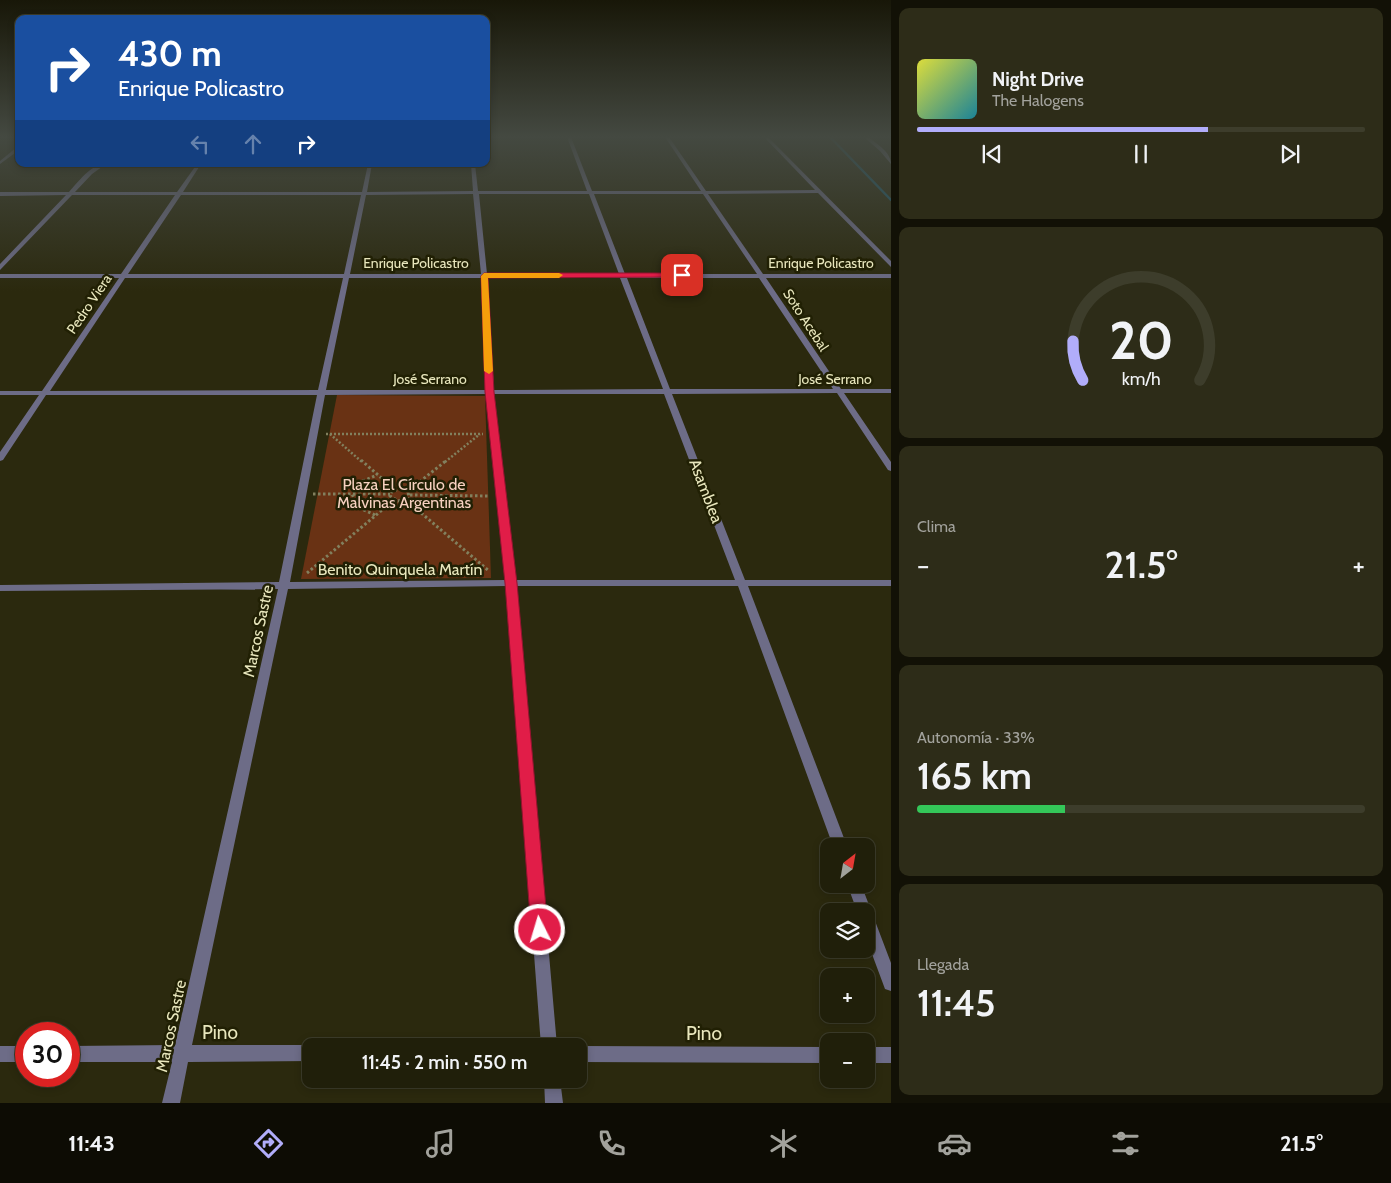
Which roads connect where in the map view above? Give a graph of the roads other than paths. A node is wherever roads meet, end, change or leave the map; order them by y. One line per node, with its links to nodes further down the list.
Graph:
1 (76, 188): 14 (street)
2 (184, 188): 15 (street, Pedro Viera)
3 (364, 188): 10 (street, Marcos Sastre)
4 (477, 188): 11 (street)
5 (589, 188): 12 (street, Asamblea)
6 (701, 188): 8 (street, Soto Acebal)
7 (815, 188): 9 (street)
8 (703, 192): 9 (street); 12 (street); 19 (street, Soto Acebal)
9 (818, 192): 16 (street)
10 (363, 193): 11 (street); 15 (street); 22 (street, Marcos Sastre)
11 (478, 193): 12 (street); 23 (street)
12 (591, 193): 18 (street, Asamblea)
13 (0, 194): 14 (street)
14 (70, 194): 15 (street); 17 (street)
15 (180, 194): 21 (street, Pedro Viera)
16 (891, 265)
17 (0, 268)
18 (622, 275): 19 (street, Enrique Policastro); 23 (street, Enrique Policastro); 29 (street, Asamblea)
19 (761, 275): 24 (street, Enrique Policastro); 25 (street, Soto Acebal)
20 (0, 276): 21 (street, Enrique Policastro)
21 (122, 276): 22 (street, Enrique Policastro); 31 (street, Pedro Viera)
22 (348, 276): 23 (street, Enrique Policastro); 27 (street, Marcos Sastre)
23 (484, 276): 28 (street)
24 (891, 276)
25 (838, 391): 26 (street, José Serrano); 29 (street, José Serrano); 33 (street, Soto Acebal)
26 (891, 391)
27 (323, 392): 28 (street, José Serrano); 31 (street, José Serrano); 37 (street, Marcos Sastre)
28 (490, 392): 29 (street, José Serrano); 34 (street)
29 (668, 392): 36 (street, Asamblea)
30 (0, 393): 31 (street, José Serrano)
31 (44, 393): 32 (street, Pedro Viera)
32 (0, 458)
33 (891, 468)
34 (507, 583): 36 (street, Benito Quinquela Martín); 37 (street, Benito Quinquela Martín); 42 (street)
35 (891, 583): 36 (street, Benito Quinquela Martín)
36 (742, 584): 39 (street, Asamblea)
37 (284, 585): 38 (street, Benito Quinquela Martín); 43 (street, Marcos Sastre)
38 (0, 588)
39 (837, 838)
40 (875, 941): 41 (street)
41 (891, 983)
42 (548, 1038)
43 (182, 1053): 44 (street, Pino); 47 (street, Pino); 53 (street, Marcos Sastre)
44 (302, 1053)
45 (0, 1054): 46 (street)
46 (15, 1054)
47 (80, 1054)
48 (587, 1054): 49 (street, Pino)
49 (820, 1055)
50 (875, 1055): 51 (street)
51 (891, 1055)
52 (553, 1088): 54 (street)
53 (171, 1103)
54 (554, 1103)

